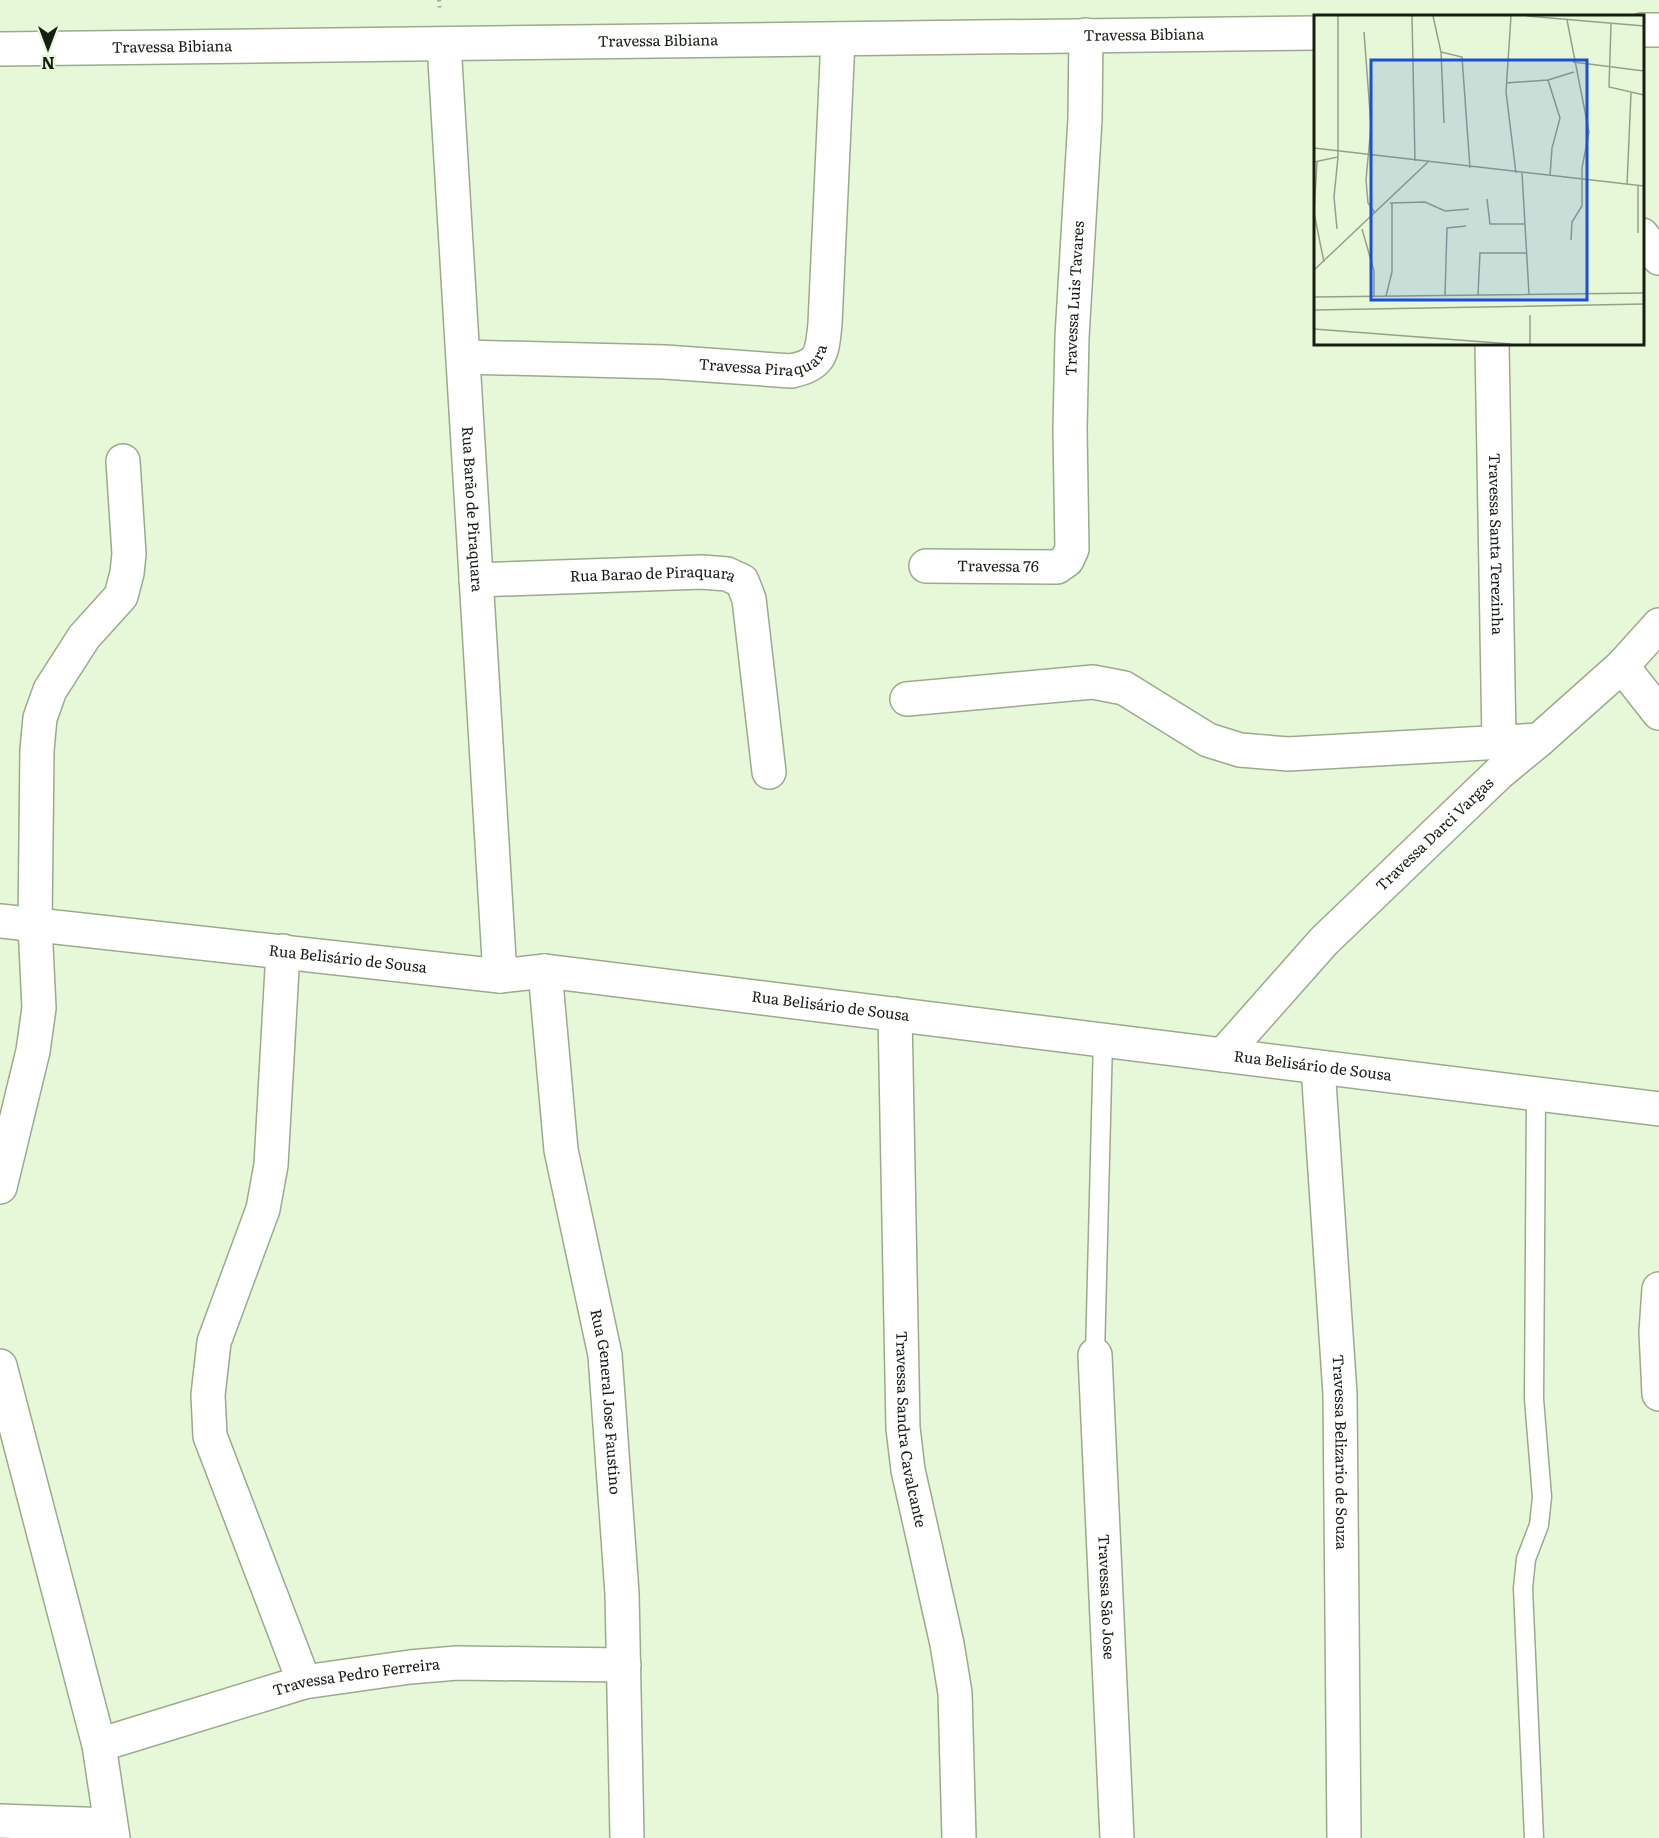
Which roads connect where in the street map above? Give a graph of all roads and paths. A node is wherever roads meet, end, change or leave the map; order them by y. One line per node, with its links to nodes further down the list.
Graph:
1 (1314, 33): 2 (street, Travessa Bibiana)
2 (1086, 35): 3 (street, Travessa Bibiana); 11 (street, Travessa Luis Tavares)
3 (838, 39): 4 (street, Travessa Bibiana); 9 (street, Travessa Piraquara)
4 (444, 44): 5 (street, Travessa Bibiana); 9 (street, Rua Barão de Piraquara)
5 (0, 49)
6 (1644, 238): 7 (street)
7 (1659, 258)
8 (1492, 345): 19 (street, Travessa Santa Terezinha)
9 (464, 357): 13 (street, Rua Barão de Piraquara)
10 (123, 461): 22 (street)
11 (1067, 560): 12 (street, Travessa 76)
12 (926, 566)
13 (476, 580): 20 (street, Rua Barao de Piraquara); 25 (street, Rua Barão de Piraquara)
14 (1659, 625): 15 (street, Travessa Darci Vargas)
15 (1622, 666): 17 (street); 18 (street, Travessa Darci Vargas)
16 (907, 699): 19 (street)
17 (1659, 713)
18 (1539, 740): 19 (street); 28 (street, Travessa Darci Vargas)
19 (1499, 742)
20 (769, 772)
21 (0, 921): 22 (street, Rua Belisário de Sousa)
22 (35, 925): 23 (street, Rua Belisário de Sousa); 32 (street)
23 (283, 951): 25 (street, Rua Belisário de Sousa); 38 (street)
24 (545, 971): 25 (street, Rua Belisário de Sousa); 26 (street, Rua Belisário de Sousa); 37 (street, Rua General Jose Faustino)
25 (500, 976)
26 (895, 1014): 27 (street, Rua Belisário de Sousa); 43 (street, Travessa Sandra Cavalcante)
27 (1103, 1040): 28 (street, Rua Belisário de Sousa); 34 (lane)
28 (1223, 1055): 29 (street, Rua Belisário de Sousa)
29 (1318, 1067): 30 (street, Rua Belisário de Sousa); 45 (street, Travessa Belizario de Souza)
30 (1536, 1094): 31 (street, Rua Belisário de Sousa); 46 (lane)
31 (1659, 1109)
32 (0, 1187)
33 (1659, 1288): 36 (street)
34 (1095, 1355): 44 (street, Travessa Sāo Jose)
35 (0, 1366): 39 (street)
36 (1659, 1394)
37 (624, 1665): 38 (street, Travessa Pedro Ferreira); 42 (street, Rua General Jose Faustino)
38 (304, 1682): 39 (street, Travessa Pedro Ferreira)
39 (99, 1744): 41 (street)
40 (0, 1821): 41 (street)
41 (112, 1832)
42 (627, 1838)
43 (958, 1838)
44 (1117, 1838)
45 (1344, 1838)
46 (1534, 1838)

